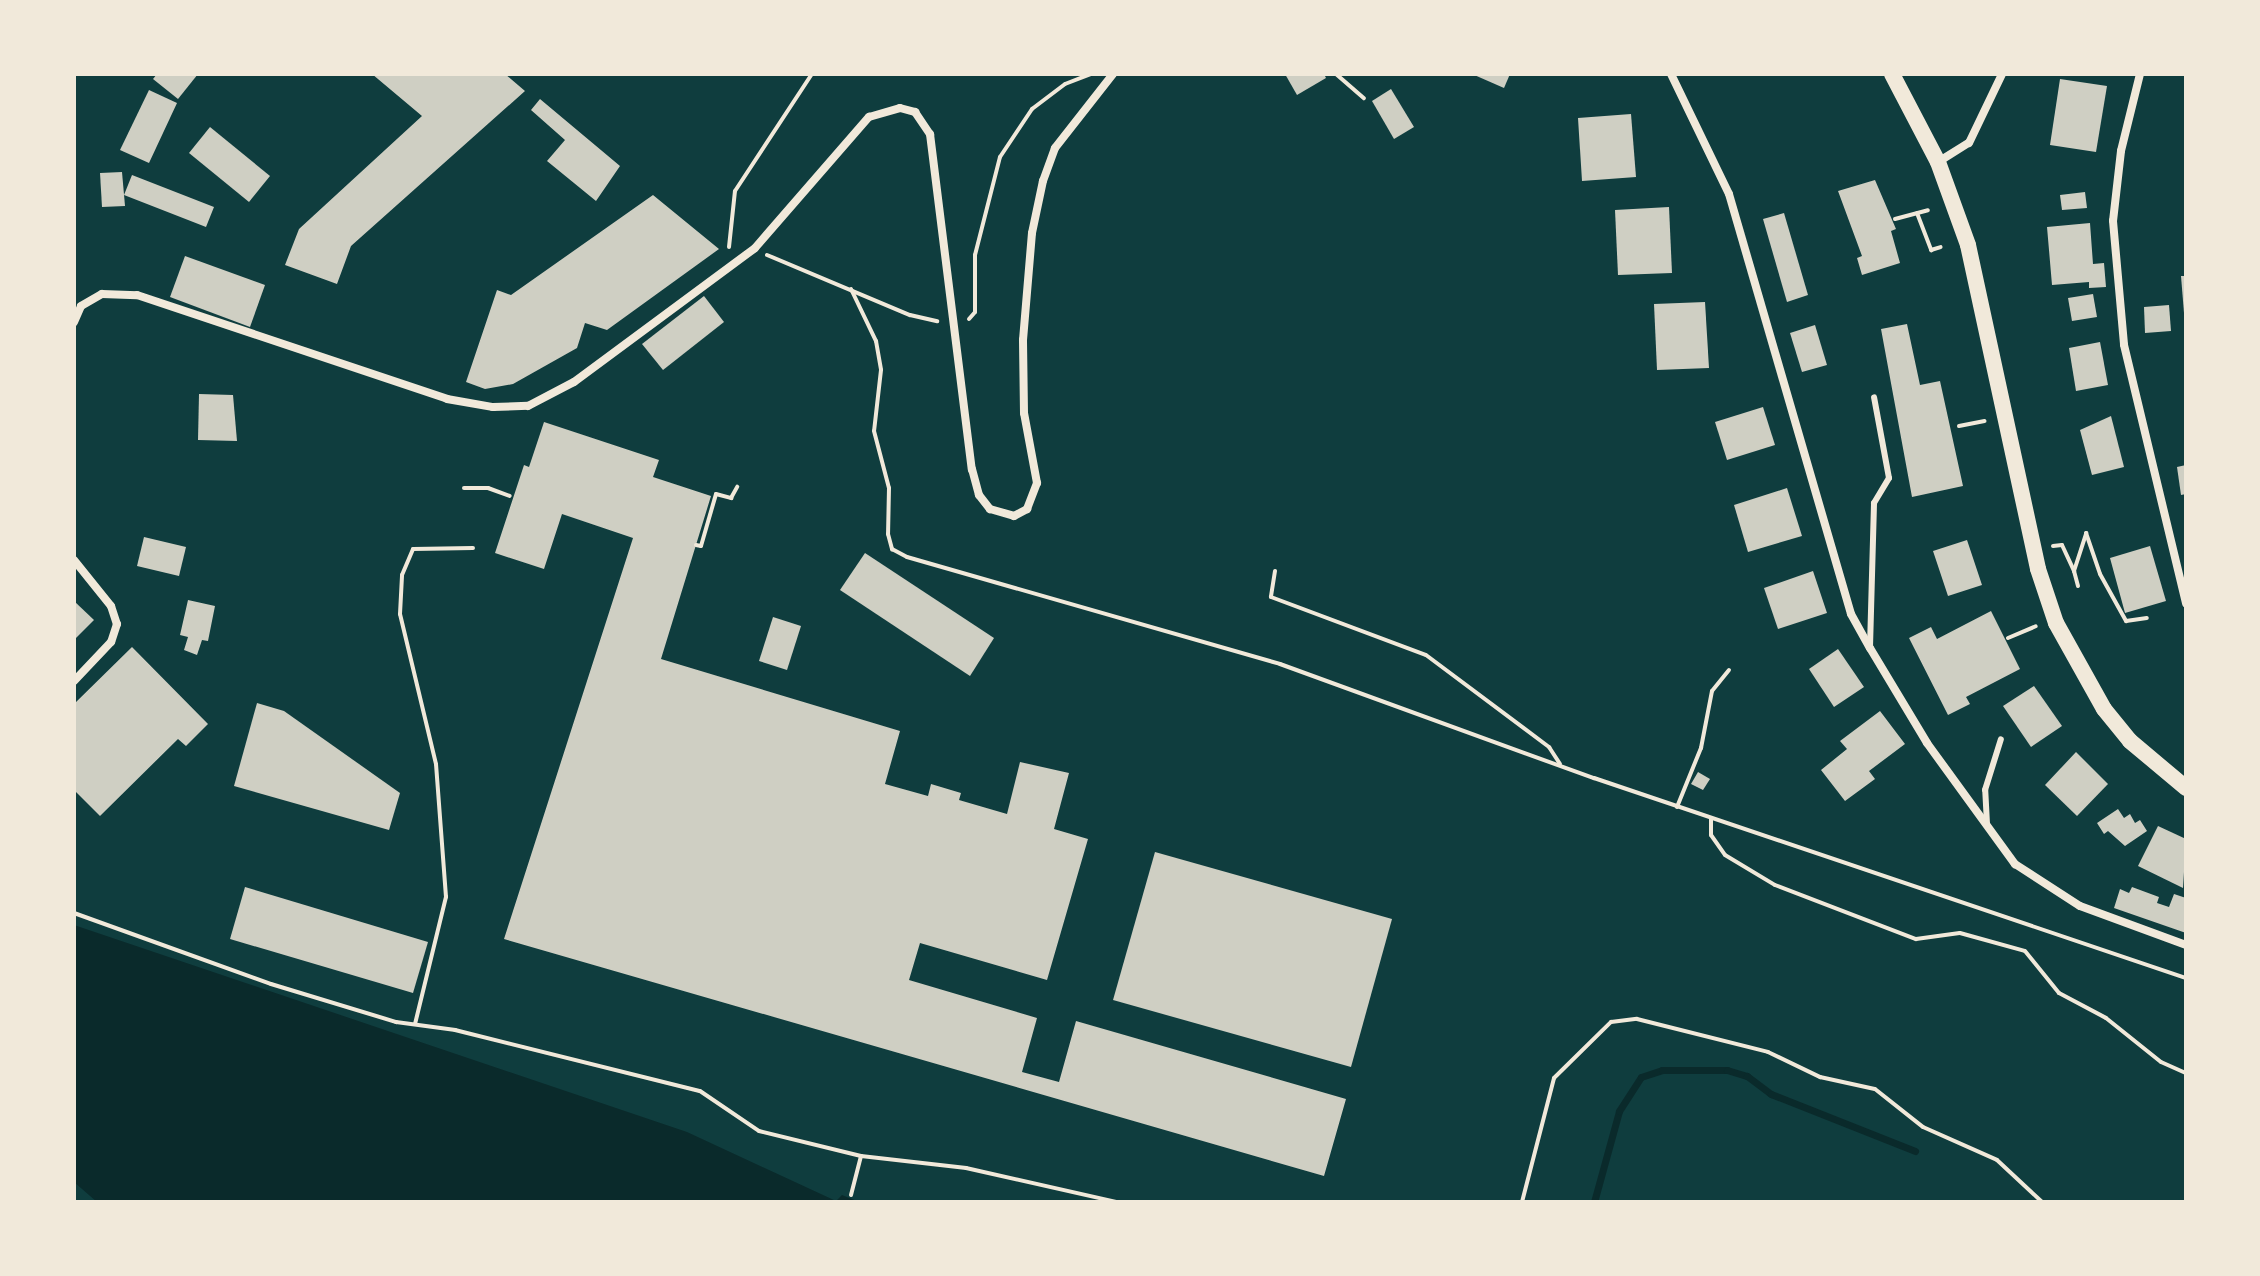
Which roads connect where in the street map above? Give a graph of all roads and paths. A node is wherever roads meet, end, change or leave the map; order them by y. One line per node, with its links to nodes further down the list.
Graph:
1 (812, 74): 14 (path)
2 (1091, 74): 16 (path)
3 (1113, 74): 16 (street)
4 (1336, 74): 9 (path)
5 (1671, 74): 37 (street)
6 (1892, 74): 10 (main road)
7 (2002, 74): 10 (street)
8 (2140, 74): 33 (street)
9 (1364, 98)
10 (1938, 162): 42 (main road)
11 (1895, 219): 13 (path)
12 (755, 248): 14 (street); 15 (path); 16 (street)
13 (1939, 248)
14 (735, 263): 17 (street)
15 (851, 289): 16 (path); 41 (path)
16 (954, 321)
17 (74, 322)
18 (1874, 397): 37 (lane)
19 (1987, 420): 20 (path)
20 (1959, 426)
21 (737, 487): 25 (path)
22 (464, 488): 23 (path)
23 (510, 496)
24 (2050, 531): 26 (path)
25 (696, 545)
26 (2053, 546): 28 (path); 31 (path)
27 (473, 548): 49 (path)
28 (2055, 556)
29 (74, 560): 39 (street)
30 (1275, 571): 41 (path)
31 (2074, 571): 32 (path); 34 (path)
32 (2078, 586)
33 (2186, 604)
34 (2147, 618)
35 (2036, 626): 36 (path)
36 (2008, 638)
37 (1870, 648): 45 (street)
38 (1729, 670): 43 (path)
39 (74, 681)
40 (2001, 739): 45 (lane)
41 (1561, 766): 43 (path)
42 (2186, 788)
43 (1677, 807): 44 (path)
44 (1711, 818): 48 (path); 50 (path)
45 (1987, 824): 47 (street)
46 (74, 913): 49 (path)
47 (2186, 945)
48 (2186, 978)
49 (415, 1024): 51 (path)
50 (2186, 1073)
51 (861, 1156): 52 (path); 53 (path)
52 (851, 1195)
53 (1117, 1202)
54 (1522, 1202): 55 (path)
55 (2042, 1202)

